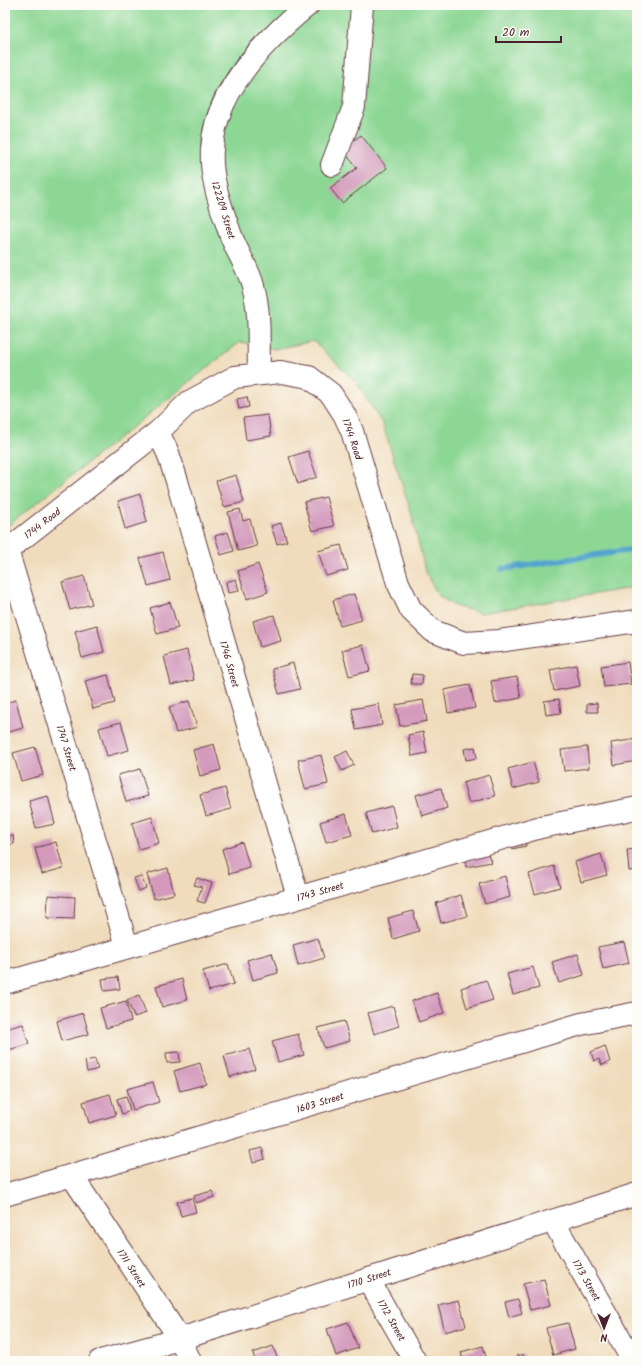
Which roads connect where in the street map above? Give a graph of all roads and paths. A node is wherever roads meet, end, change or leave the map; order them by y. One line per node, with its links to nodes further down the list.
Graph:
1 (308, 5): 4 (street, 122209 Street)
2 (362, 5): 3 (street)
3 (332, 164)
4 (259, 373): 5 (street, 1744 Road); 7 (street, 1744 Road)
5 (158, 432): 6 (street, 1744 Road); 9 (street, 1746 Street)
6 (6, 551): 10 (street, 1747 Street)
7 (637, 621)
8 (637, 808): 9 (street, 1743 Street)
9 (298, 897): 10 (street, 1743 Street)
10 (127, 946): 11 (street, 1743 Street)
11 (5, 983)
12 (637, 1013): 13 (street, 1603 Street)
13 (72, 1176): 15 (street, 1603 Street); 18 (street, 1711 Street)
14 (637, 1194): 16 (street, 1710 Street)
15 (5, 1196)
16 (553, 1221): 17 (street, 1710 Street); 22 (street, 1713 Street)
17 (368, 1278): 18 (street, 1710 Street); 21 (street, 1712 Street)
18 (180, 1339): 19 (street, 1710 Street); 20 (street, 1711 Street)
19 (100, 1361)
20 (190, 1361)
21 (415, 1361)
22 (633, 1361)

